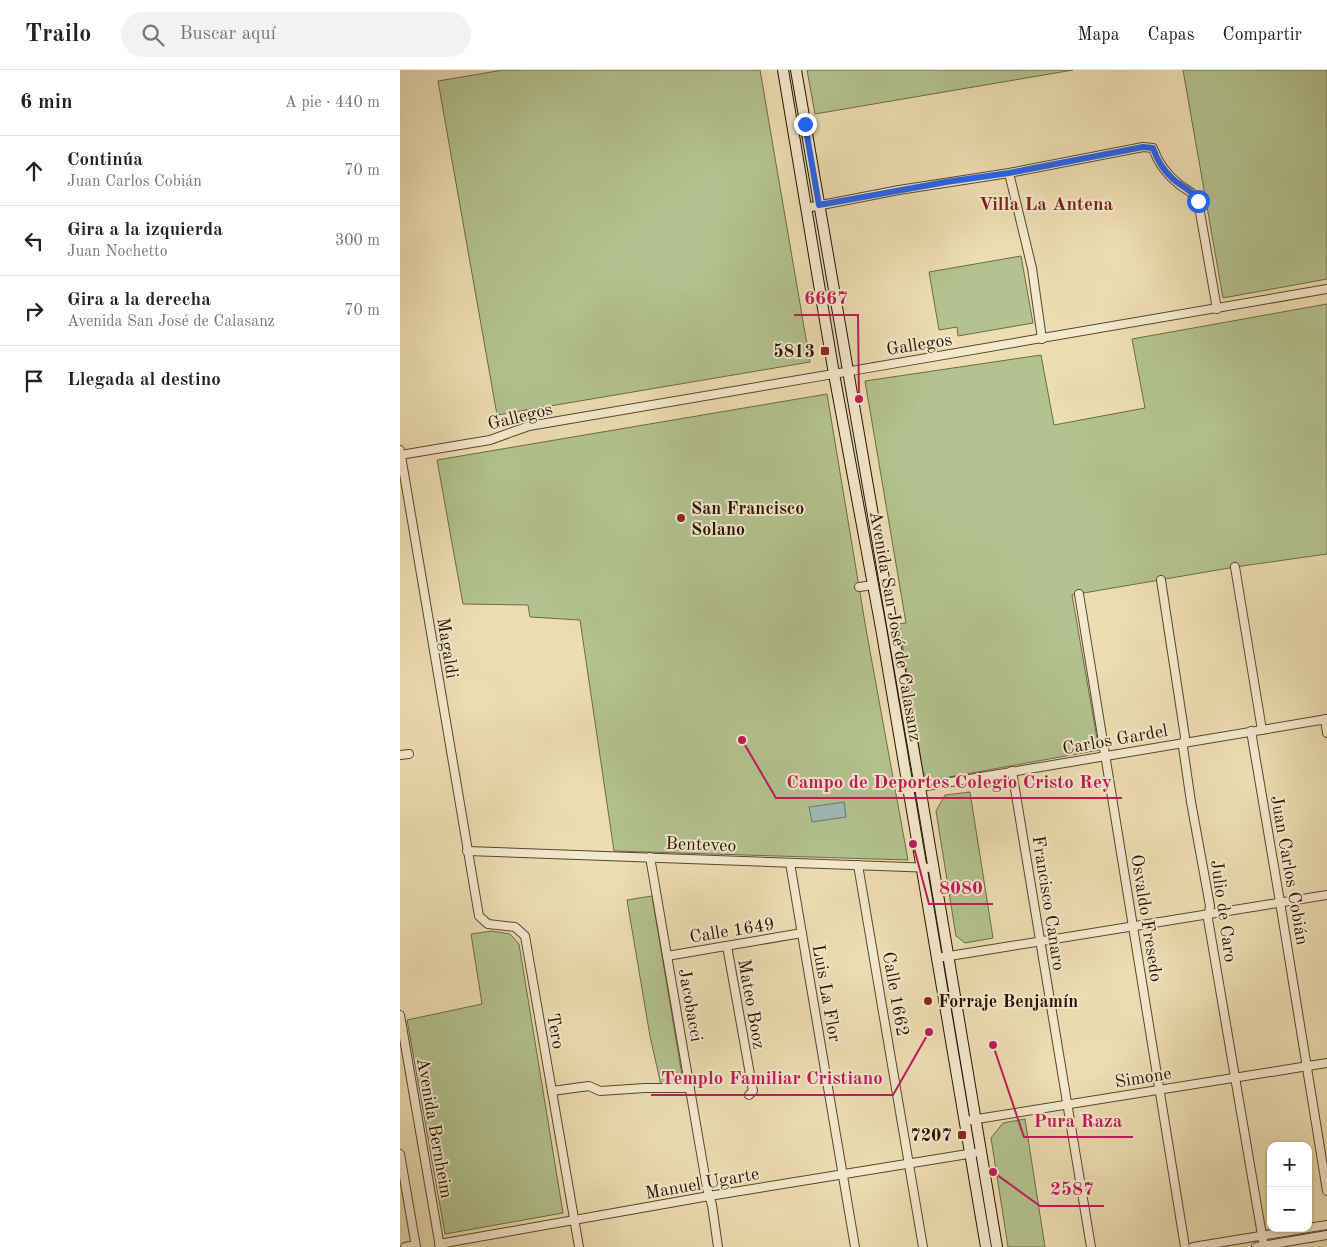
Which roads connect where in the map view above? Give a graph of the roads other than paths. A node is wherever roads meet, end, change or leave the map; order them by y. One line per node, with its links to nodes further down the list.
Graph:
1 (783, 70): 5 (main road, Avenida San José de Calasanz)
2 (796, 70): 4 (main road, Avenida San José de Calasanz)
3 (1009, 173): 4 (street); 7 (street); 8 (street)
4 (819, 205): 5 (street); 9 (main road, Avenida San José de Calasanz)
5 (806, 208): 10 (main road, Avenida San José de Calasanz)
6 (1327, 289): 7 (street, Gallegos)
7 (1217, 309): 8 (street, Gallegos)
8 (1042, 339): 9 (street, Gallegos)
9 (848, 371): 10 (street, Gallegos); 26 (main road, Avenida San José de Calasanz)
10 (834, 374): 11 (street, Gallegos); 14 (main road, Avenida San José de Calasanz)
11 (400, 454): 28 (street, Magaldi)
12 (1235, 567): 18 (street)
13 (1161, 580): 21 (street, Julio de Caro)
14 (873, 584): 15 (street); 27 (main road, Avenida San José de Calasanz)
15 (860, 588)
16 (1079, 594): 24 (street, Osvaldo Fresedo)
17 (1326, 719): 18 (street, Carlos Gardel); 20 (street)
18 (1262, 730): 19 (street, Carlos Gardel)
19 (1251, 732): 21 (street, Carlos Gardel); 35 (street, Juan Carlos Cobián)
20 (1327, 733)
21 (1184, 743): 24 (street, Carlos Gardel); 36 (street, Julio de Caro)
22 (409, 754): 23 (street)
23 (400, 755)
24 (1105, 756): 25 (street, Carlos Gardel); 37 (street, Osvaldo Fresedo)
25 (1012, 771): 26 (street, Carlos Gardel); 39 (street, Francisco Canaro)
26 (920, 787): 27 (street, Carlos Gardel); 33 (main road, Avenida San José de Calasanz)
27 (908, 789): 32 (main road, Avenida San José de Calasanz)
28 (467, 851): 29 (street, Benteveo); 50 (street, Tero)
29 (650, 857): 30 (street, Benteveo); 41 (street, Jacobacci)
30 (790, 863): 31 (street, Benteveo); 38 (street, Luis La Flor)
31 (858, 865): 32 (street, Benteveo); 58 (street, Calle 1662)
32 (922, 868): 33 (street, Benteveo); 43 (main road, Avenida San José de Calasanz)
33 (934, 868): 42 (main road, Avenida San José de Calasanz)
34 (1327, 895): 35 (street)
35 (1280, 902): 36 (street); 46 (street, Juan Carlos Cobián)
36 (1209, 914): 37 (street); 47 (street, Julio de Caro)
37 (1133, 927): 39 (street); 49 (street, Osvaldo Fresedo)
38 (802, 934): 40 (street, Calle 1649); 59 (street, Luis La Flor)
39 (1040, 942): 42 (street); 52 (street, Francisco Canaro)
40 (727, 946): 41 (street, Calle 1649); 51 (street, Mateo Booz)
41 (667, 956): 48 (street, Jacobacci)
42 (949, 956): 43 (street); 53 (main road, Avenida San José de Calasanz)
43 (937, 958): 54 (main road, Avenida San José de Calasanz)
44 (400, 1015): 66 (street, Avenida Bernheim)
45 (1327, 1062): 46 (street, Simone)
46 (1306, 1066): 47 (street, Simone); 60 (street, Juan Carlos Cobián)
47 (1235, 1078): 49 (street, Simone); 65 (street, Julio de Caro)
48 (690, 1088): 50 (street); 61 (street, Jacobacci)
49 (1160, 1090): 52 (street, Simone); 76 (street, Osvaldo Fresedo)
50 (552, 1091): 62 (street, Tero)
51 (749, 1095)
52 (1068, 1105): 53 (street, Simone); 75 (street, Francisco Canaro)
53 (976, 1120): 54 (street, Simone); 55 (main road, Avenida San José de Calasanz)
54 (965, 1122): 57 (main road, Avenida San José de Calasanz)
55 (982, 1152): 57 (street, Manuel Ugarte); 74 (main road, Avenida San José de Calasanz)
56 (400, 1154): 67 (street)
57 (970, 1154): 58 (street, Manuel Ugarte); 73 (main road, Avenida San José de Calasanz)
58 (910, 1164): 59 (street, Manuel Ugarte); 72 (street, Calle 1662)
59 (843, 1176): 61 (street, Manuel Ugarte); 71 (street, Luis La Flor)
60 (1327, 1192)
61 (709, 1196): 62 (street, Manuel Ugarte); 70 (street, Jacobacci)
62 (574, 1221): 66 (street, Manuel Ugarte); 69 (street, Tero)
63 (1327, 1226): 65 (street)
64 (1327, 1235): 78 (street)
65 (1262, 1236): 77 (street); 78 (street, Julio de Caro)
66 (439, 1245)
67 (416, 1246): 68 (street)
68 (405, 1247)
69 (579, 1247)
70 (718, 1247)
71 (855, 1247)
72 (923, 1247)
73 (986, 1247)
74 (997, 1247)
75 (1091, 1247)
76 (1185, 1247)
77 (1193, 1247)
78 (1261, 1247)

